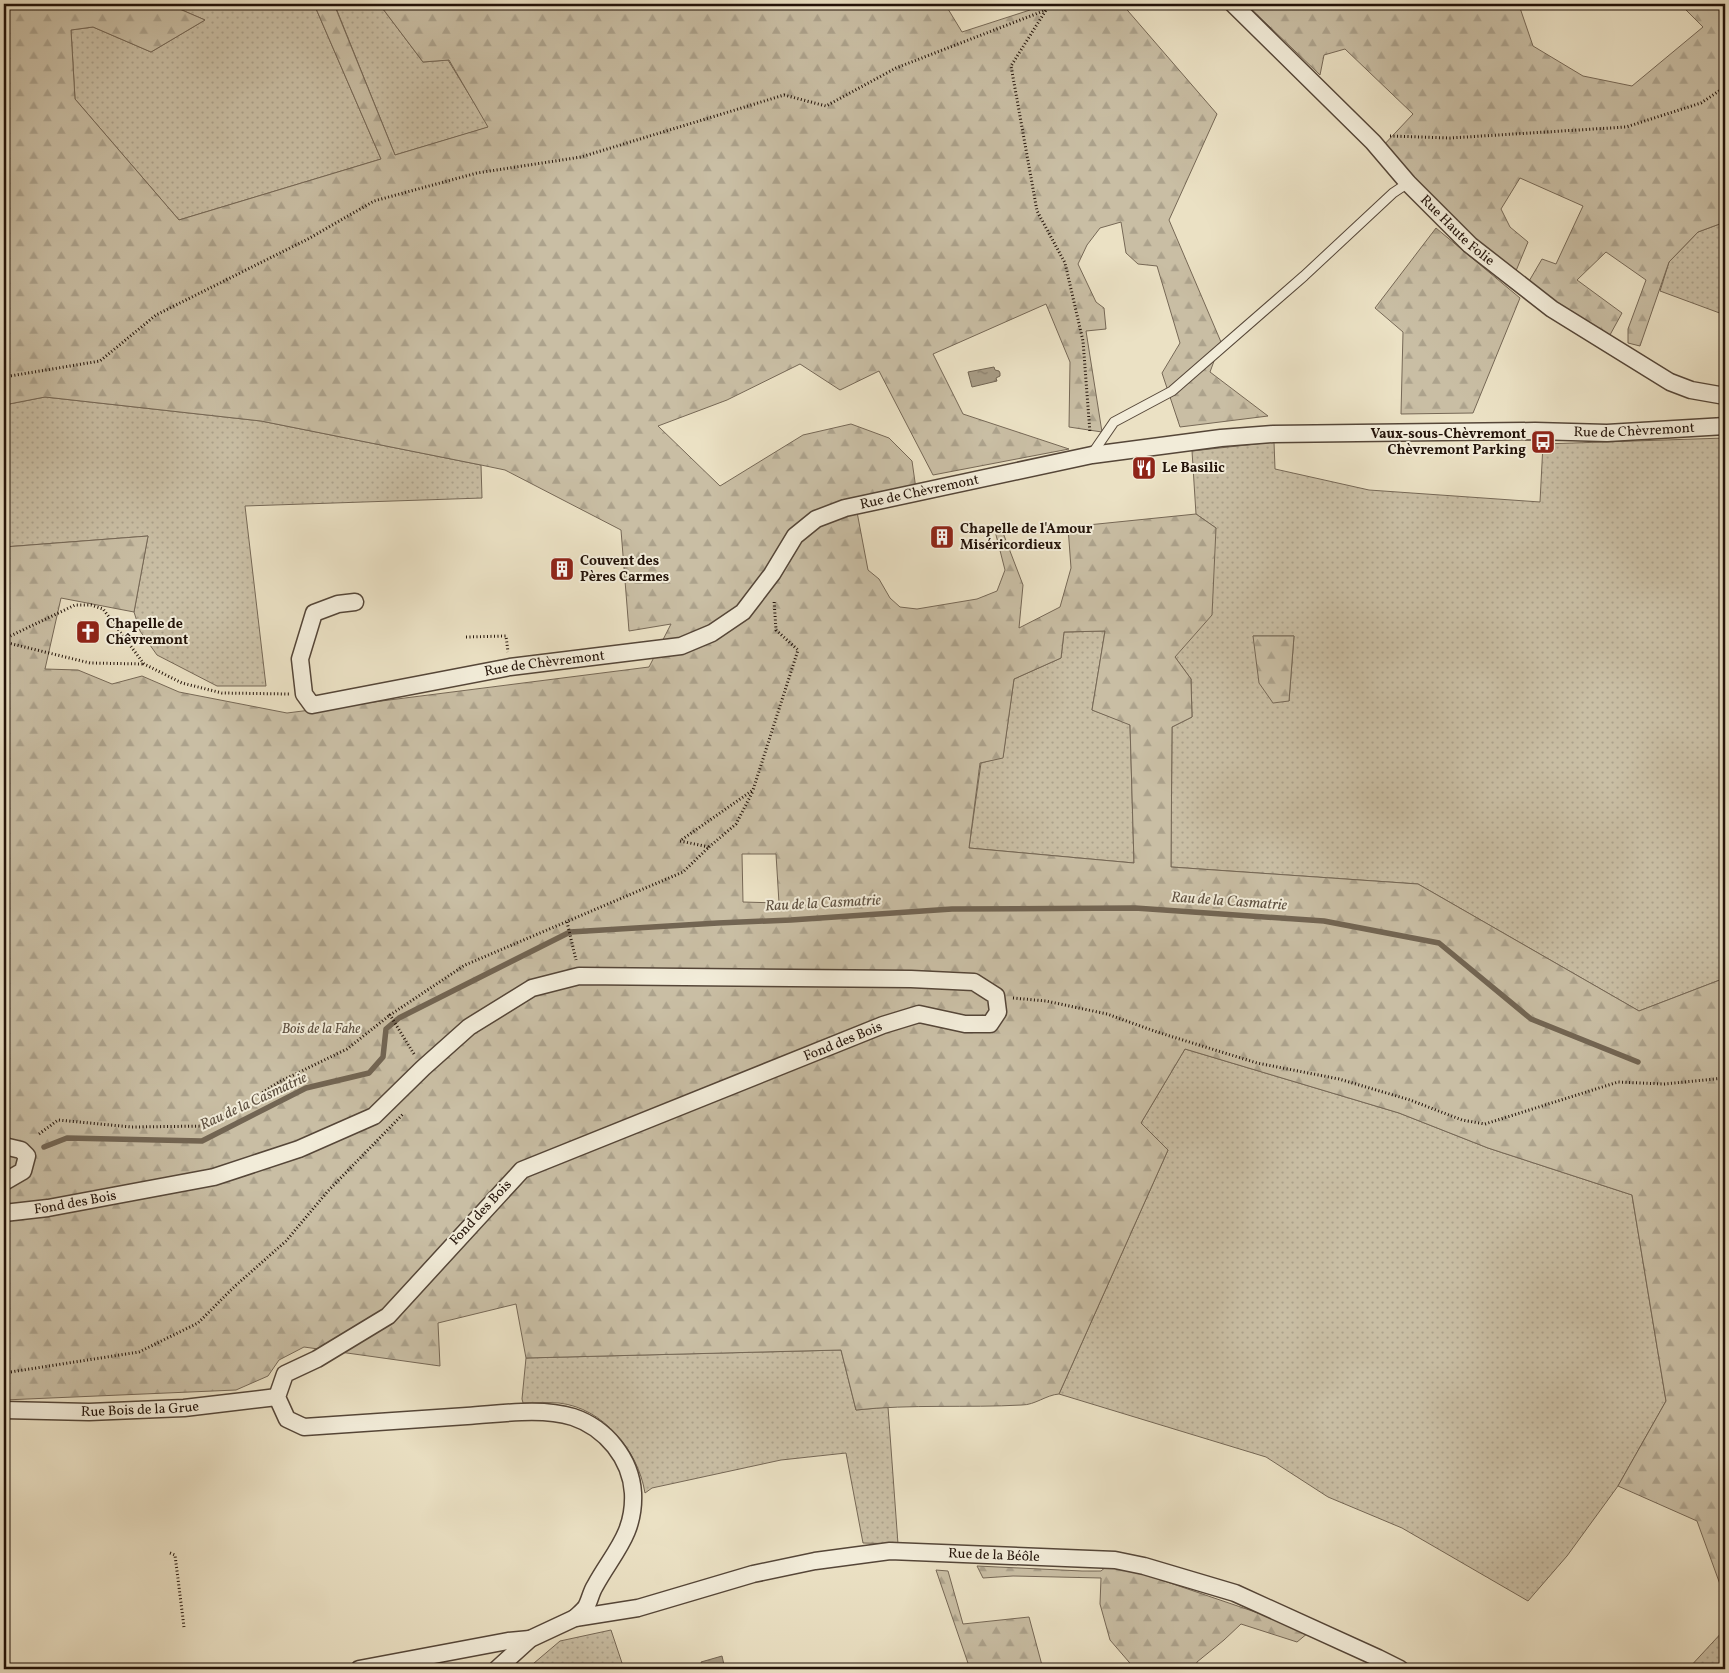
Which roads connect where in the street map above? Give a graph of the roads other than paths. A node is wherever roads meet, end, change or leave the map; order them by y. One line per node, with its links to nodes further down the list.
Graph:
1 (1233, 4): 2 (street, Rue Haute Folie)
2 (1408, 183): 3 (street, Rue Haute Folie); 5 (lane)
3 (1725, 396)
4 (1725, 426): 5 (street, Rue de Chèvremont)
5 (1092, 454): 6 (street, Rue de Chèvremont)
6 (355, 602)
7 (4, 1146): 8 (street)
8 (4, 1182)
9 (4, 1213): 10 (street, Fond des Bois)
10 (277, 1397): 11 (street, Rue Bois de la Grue); 12 (street)
11 (4, 1410)
12 (576, 1618): 13 (street); 16 (street, Rue de la Béôle)
13 (530, 1640): 14 (street); 15 (street)
14 (359, 1669)
15 (497, 1669)
16 (1400, 1669)

